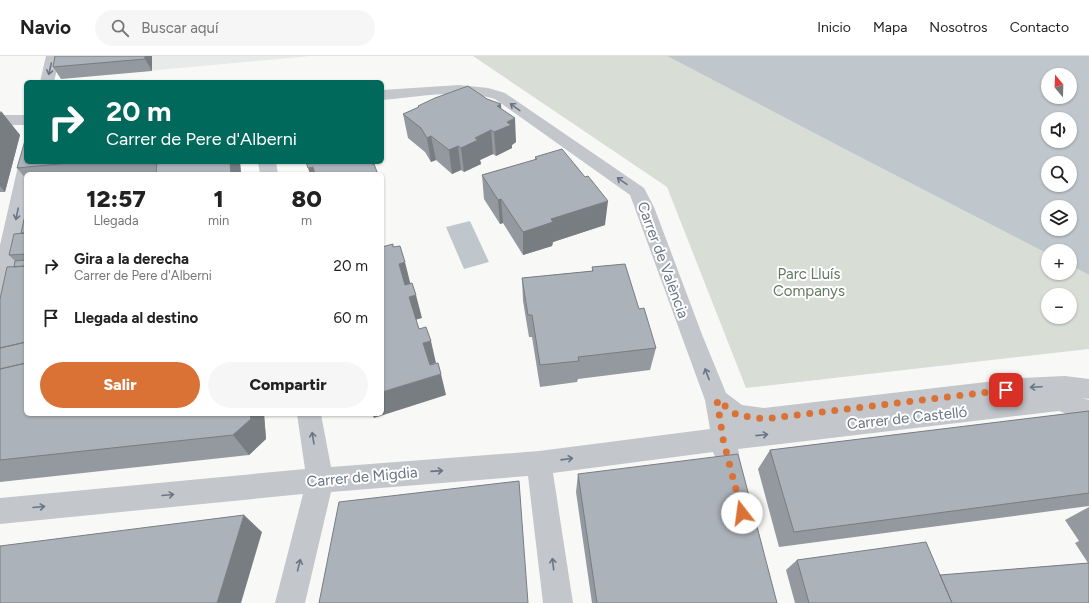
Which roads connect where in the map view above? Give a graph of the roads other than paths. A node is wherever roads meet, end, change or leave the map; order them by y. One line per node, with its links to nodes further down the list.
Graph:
1 (53, 56): 2 (street, one-way to 2)
2 (47, 80)
3 (384, 95): 9 (street, Carrer de València, one-way to 3)
4 (0, 120): 5 (street)
5 (24, 120)
6 (24, 180): 7 (street, one-way to 7)
7 (0, 289)
8 (1089, 389): 9 (street, one-way to 9)
9 (717, 400): 12 (street, Carrer de València)
10 (1089, 411): 12 (street, Carrer de Castelló, one-way to 10)
11 (309, 416): 15 (street, one-way to 11)
12 (723, 439): 13 (street, Carrer de Migdia, one-way to 12); 14 (street, Carrer de València)
13 (540, 463): 15 (street, Carrer de Migdia, one-way to 13); 18 (street, one-way to 13)
14 (733, 476)
15 (320, 480): 16 (street, Carrer de Migdia, one-way to 15); 17 (street, one-way to 15)
16 (0, 511)
17 (290, 603)
18 (558, 603)

